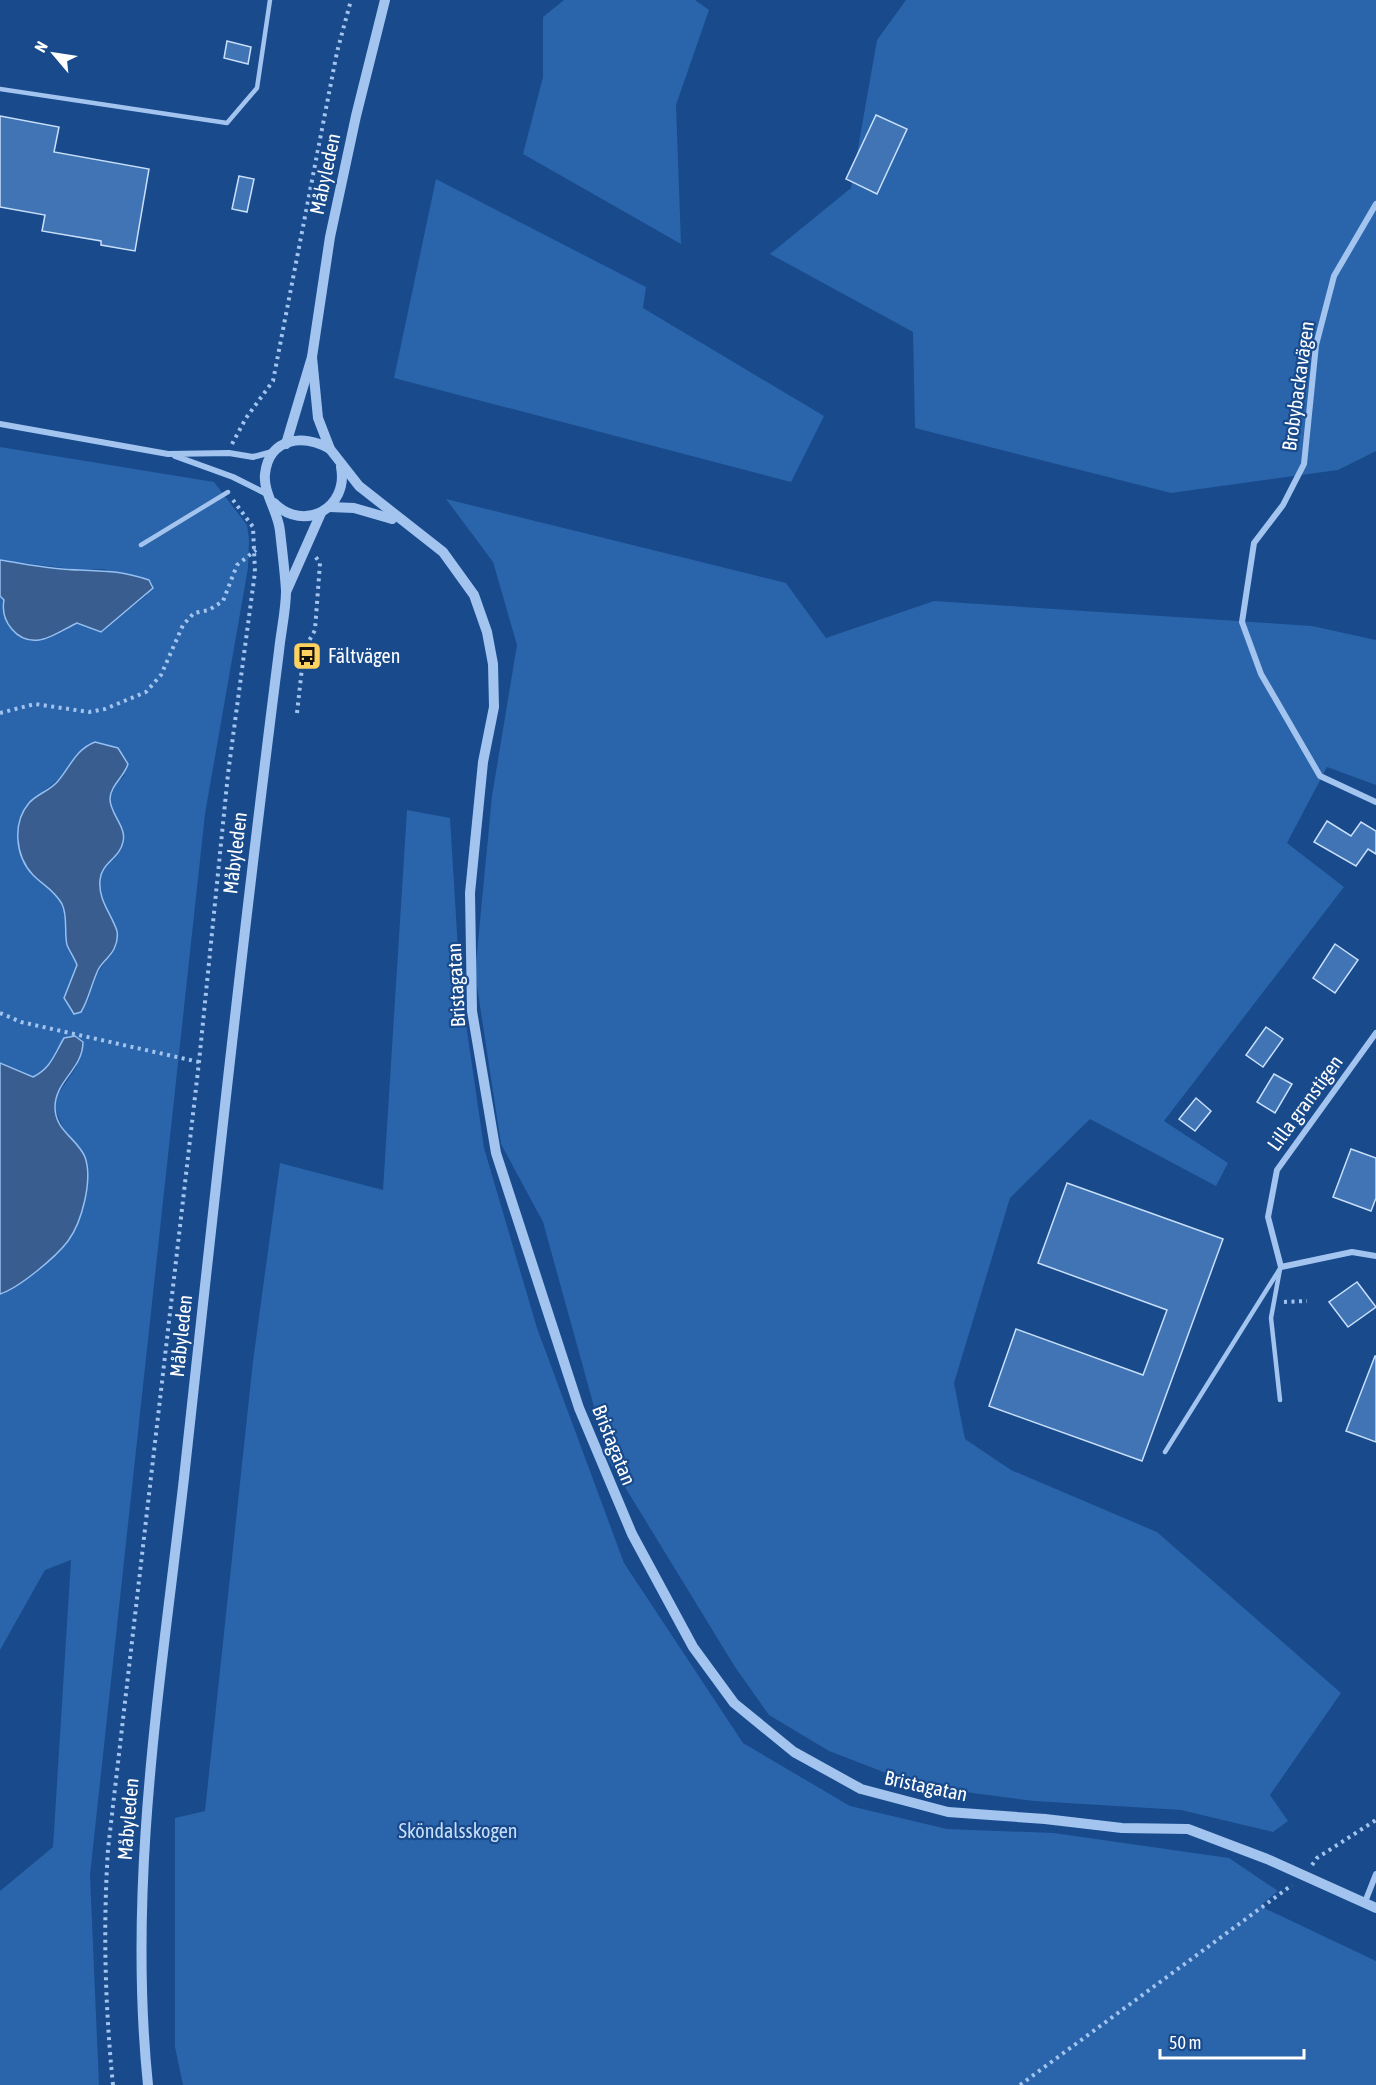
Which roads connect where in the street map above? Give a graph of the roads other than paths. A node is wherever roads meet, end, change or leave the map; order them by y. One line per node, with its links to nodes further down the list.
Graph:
1 (270, 0): 3 (lane)
2 (385, 0): 5 (street, Måbyleden)
3 (0, 89)
4 (1376, 204): 18 (street, Brobybackavägen)
5 (312, 357): 7 (street, Måbyleden); 8 (street, Måbyleden)
6 (0, 424): 10 (street)
7 (285, 444): 8 (street); 9 (street)
8 (330, 449): 11 (street, Måbyleden)
9 (275, 451): 10 (street); 13 (street, Måbyleden)
10 (168, 454): 13 (street)
11 (340, 462): 14 (street, Måbyleden); 15 (street, Bristagatan)
12 (228, 492): 16 (lane)
13 (271, 499): 14 (street); 17 (street, Måbyleden)
14 (325, 510): 15 (street, Bristagatan); 17 (street, Måbyleden)
15 (409, 526): 25 (street, Bristagatan)
16 (141, 545)
17 (286, 592): 27 (street, Måbyleden)
18 (1376, 802)
19 (1376, 1033): 21 (street, Lilla granstigen)
20 (1376, 1256): 21 (street)
21 (1281, 1267): 22 (lane); 23 (lane)
22 (1280, 1400)
23 (1165, 1452)
24 (1376, 1874): 25 (street)
25 (1365, 1902): 26 (street, Bristagatan)
26 (1376, 1908)
27 (148, 2085)

